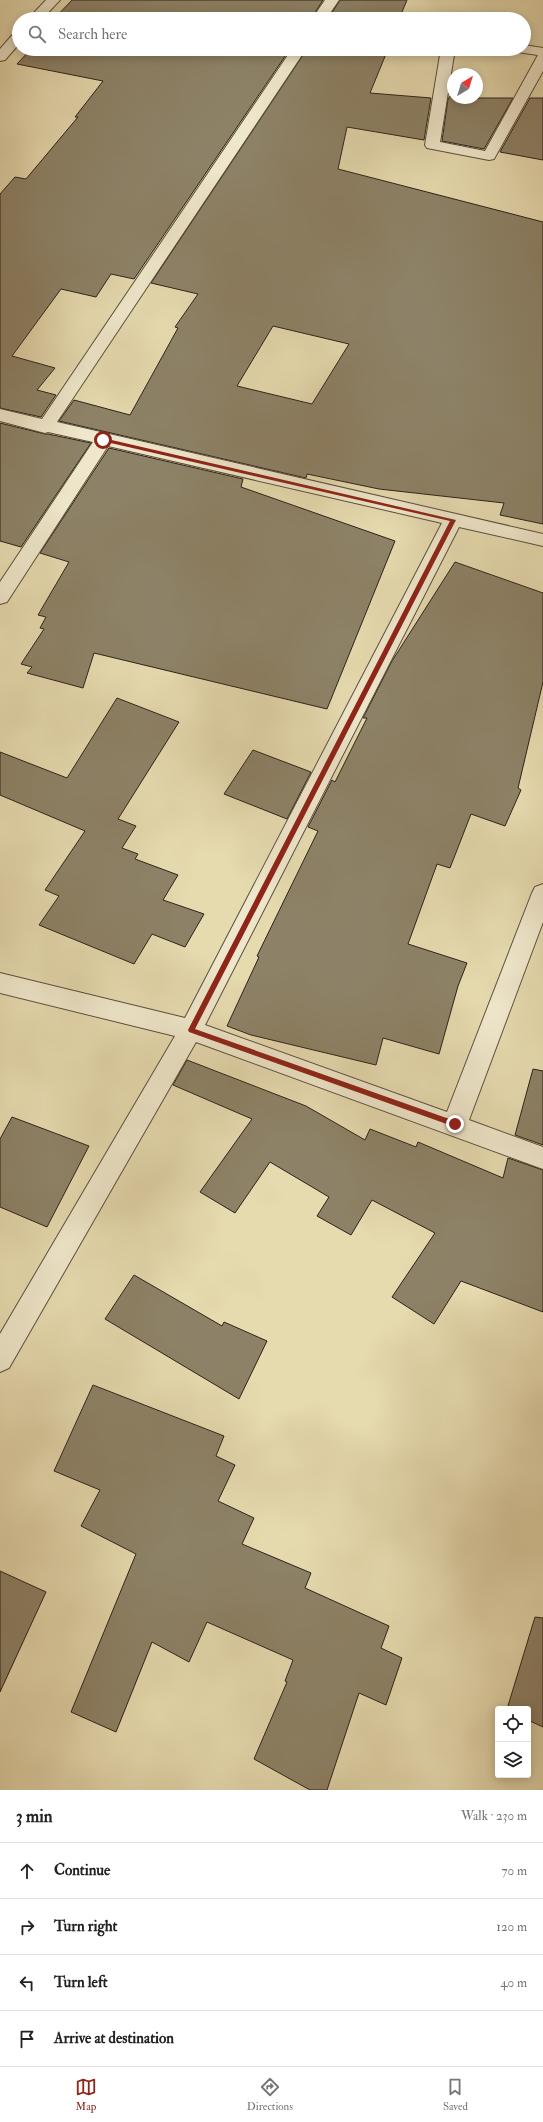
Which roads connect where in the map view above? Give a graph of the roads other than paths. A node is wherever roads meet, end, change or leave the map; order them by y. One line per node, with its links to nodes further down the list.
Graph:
1 (52, 0): 3 (street)
2 (332, 0): 4 (street)
3 (41, 12)
4 (324, 12)
5 (12, 44): 10 (street)
6 (531, 50): 7 (street)
7 (543, 52)
8 (294, 56): 13 (street)
9 (447, 56): 11 (street)
10 (0, 57)
11 (543, 58)
12 (0, 415): 13 (street)
13 (45, 427): 14 (street)
14 (103, 440): 15 (street); 17 (street)
15 (453, 520): 16 (street); 20 (street)
16 (543, 540)
17 (0, 597)
18 (543, 893): 21 (street)
19 (0, 983): 20 (street)
20 (191, 1030): 21 (street); 23 (street)
21 (455, 1124): 22 (street)
22 (543, 1158)
23 (0, 1359)

